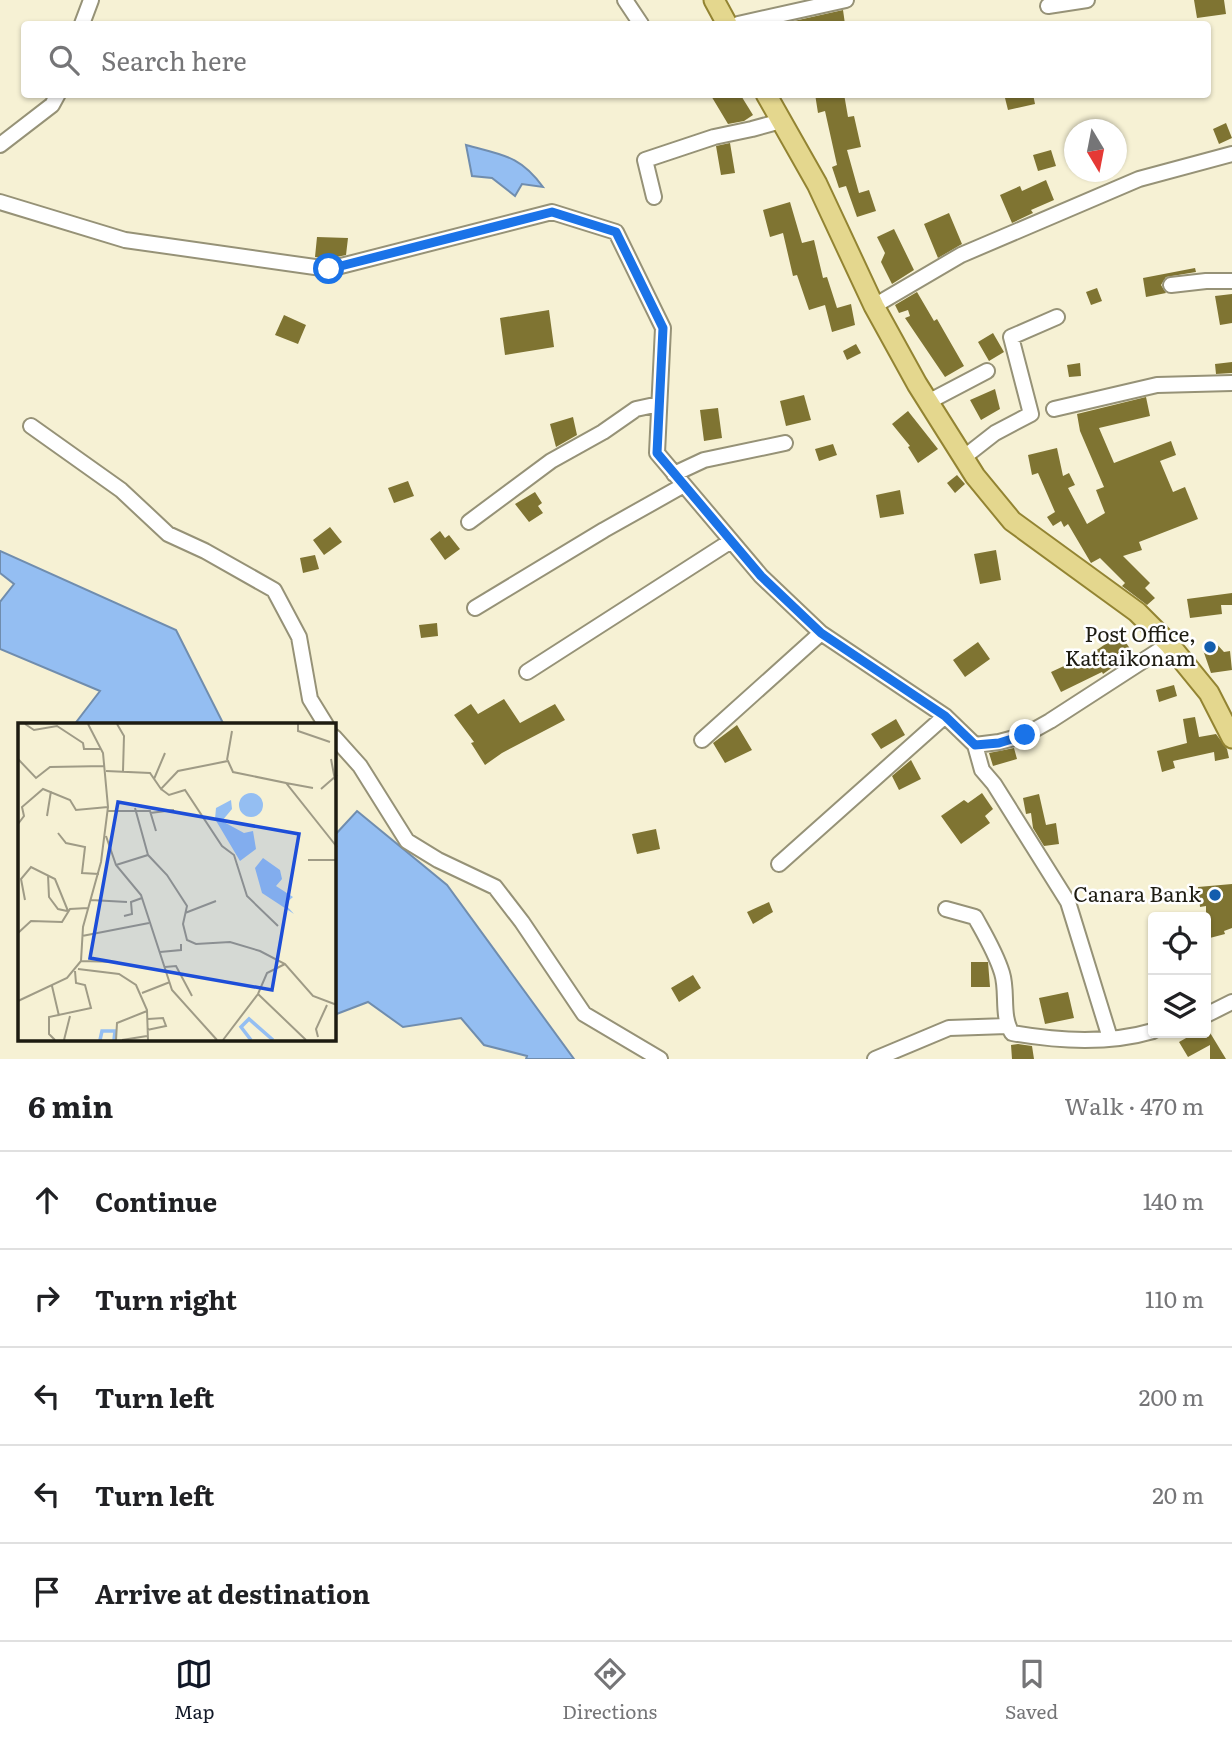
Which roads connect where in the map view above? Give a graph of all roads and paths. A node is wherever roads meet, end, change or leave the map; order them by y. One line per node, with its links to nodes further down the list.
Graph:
1 (91, 0): 7 (street)
2 (625, 0): 8 (street)
3 (714, 0): 9 (main road)
4 (846, 0): 10 (street)
5 (1087, 0): 6 (street)
6 (1048, 6)
7 (83, 21)
8 (639, 21)
9 (725, 21)
10 (752, 21)
11 (56, 98): 14 (street)
12 (768, 98): 13 (main road)
13 (781, 121): 16 (street); 20 (main road)
14 (0, 145)
15 (1232, 155): 20 (street)
16 (654, 197)
17 (0, 202): 25 (street)
18 (1232, 281): 19 (street)
19 (1171, 285)
20 (874, 306): 24 (main road)
21 (1057, 317): 29 (street)
22 (987, 371): 24 (street)
23 (1232, 383): 26 (street)
24 (928, 402): 29 (main road)
25 (659, 404): 30 (street); 31 (street)
26 (1054, 409)
27 (31, 426): 38 (street)
28 (785, 443): 30 (street)
29 (963, 458): 35 (main road)
30 (679, 480): 32 (street); 33 (street)
31 (469, 522)
32 (731, 541): 34 (street); 36 (street)
33 (475, 608)
34 (821, 633): 37 (street); 41 (street)
35 (1169, 644): 39 (main road); 42 (street)
36 (527, 673)
37 (945, 716): 42 (street); 43 (street)
38 (325, 723)
39 (1232, 738)
40 (336, 739): 50 (street)
41 (702, 740)
42 (975, 745): 49 (street)
43 (779, 864)
44 (946, 909): 47 (street)
45 (1232, 1002): 46 (street)
46 (1211, 1012)
47 (1007, 1026): 49 (street); 51 (street)
48 (1148, 1032): 49 (street)
49 (1110, 1038)
50 (660, 1059)
51 (875, 1059)

